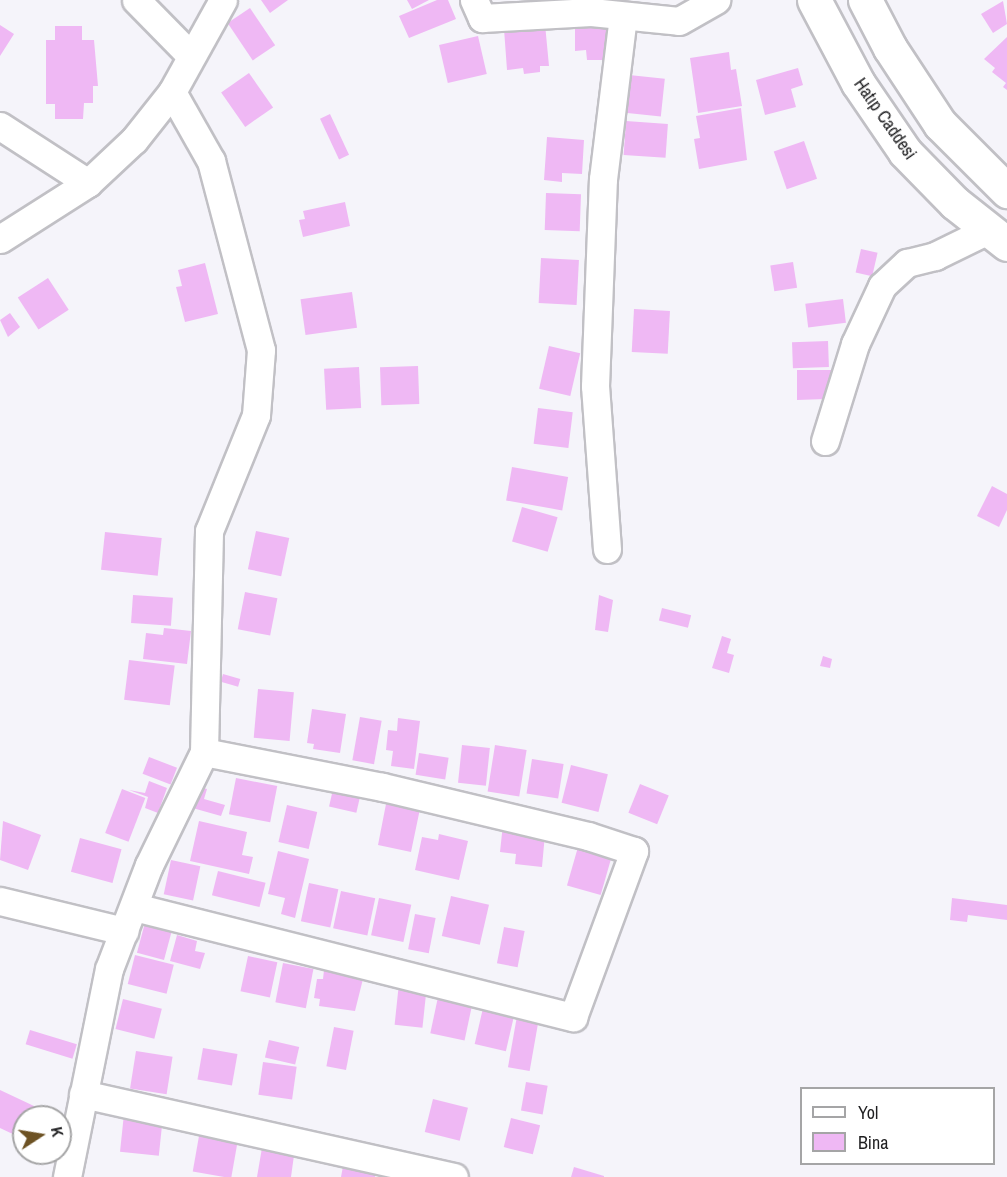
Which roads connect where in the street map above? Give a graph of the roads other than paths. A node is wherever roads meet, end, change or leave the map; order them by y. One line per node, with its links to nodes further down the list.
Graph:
1 (136, 0): 8 (street)
2 (223, 0): 8 (street)
3 (474, 0): 7 (street)
4 (716, 0): 7 (street)
5 (814, 0): 13 (main road, Hatıp Caddesi)
6 (864, 0): 12 (main road)
7 (623, 15): 16 (street)
8 (191, 56): 9 (street)
9 (172, 92): 11 (street); 17 (street)
10 (0, 126): 11 (street)
11 (88, 183): 14 (street)
12 (1007, 191)
13 (997, 237): 15 (street)
14 (0, 239)
15 (825, 441)
16 (607, 549)
17 (204, 752): 19 (street); 19 (street)
18 (0, 902): 19 (street)
19 (129, 919): 20 (street)
20 (83, 1094): 21 (street); 22 (street)
21 (67, 1177)
22 (454, 1177)

